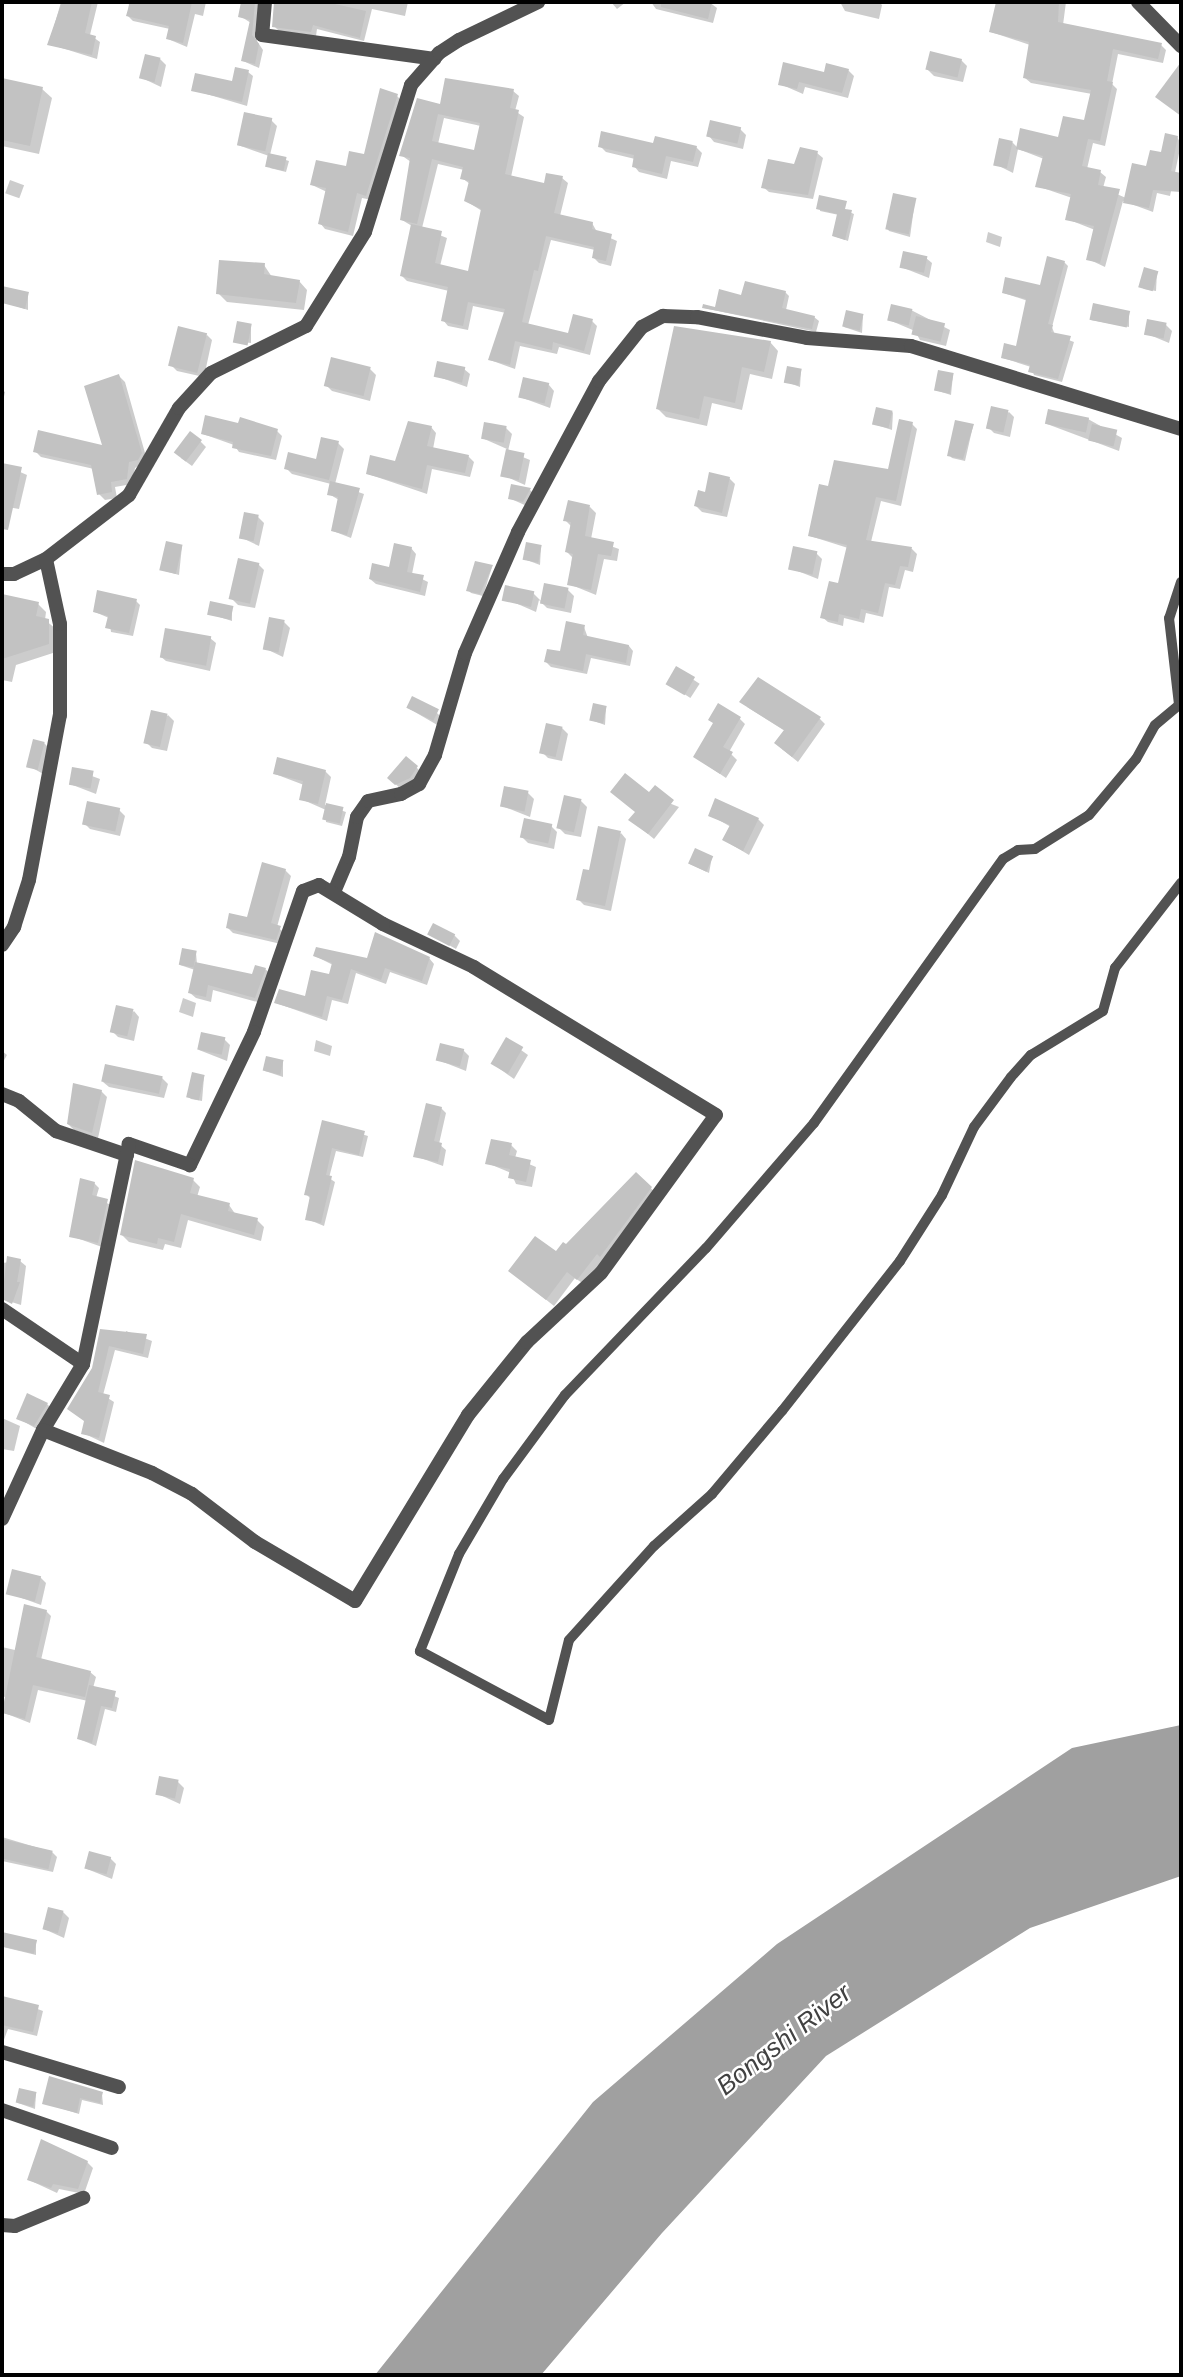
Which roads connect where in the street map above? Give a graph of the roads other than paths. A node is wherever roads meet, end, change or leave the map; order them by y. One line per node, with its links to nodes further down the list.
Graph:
1 (265, 2): 5 (street)
2 (538, 2): 5 (street)
3 (1138, 2): 4 (street)
4 (1181, 46)
5 (434, 59): 7 (street)
6 (1181, 429): 12 (street)
7 (46, 559): 8 (street); 13 (street)
8 (2, 574)
9 (1181, 582): 10 (lane)
10 (1178, 600): 11 (lane)
11 (1181, 883)
12 (334, 892): 15 (street); 18 (street)
13 (2, 945)
14 (2, 1094): 15 (street)
15 (127, 1155): 17 (street)
16 (2, 1309): 17 (street)
17 (83, 1364): 18 (street)
18 (43, 1430): 19 (street)
19 (2, 1519)
20 (2, 2052): 21 (street)
21 (119, 2087)
22 (2, 2110): 23 (street)
23 (112, 2148)
24 (83, 2198): 25 (street)
25 (2, 2225)

